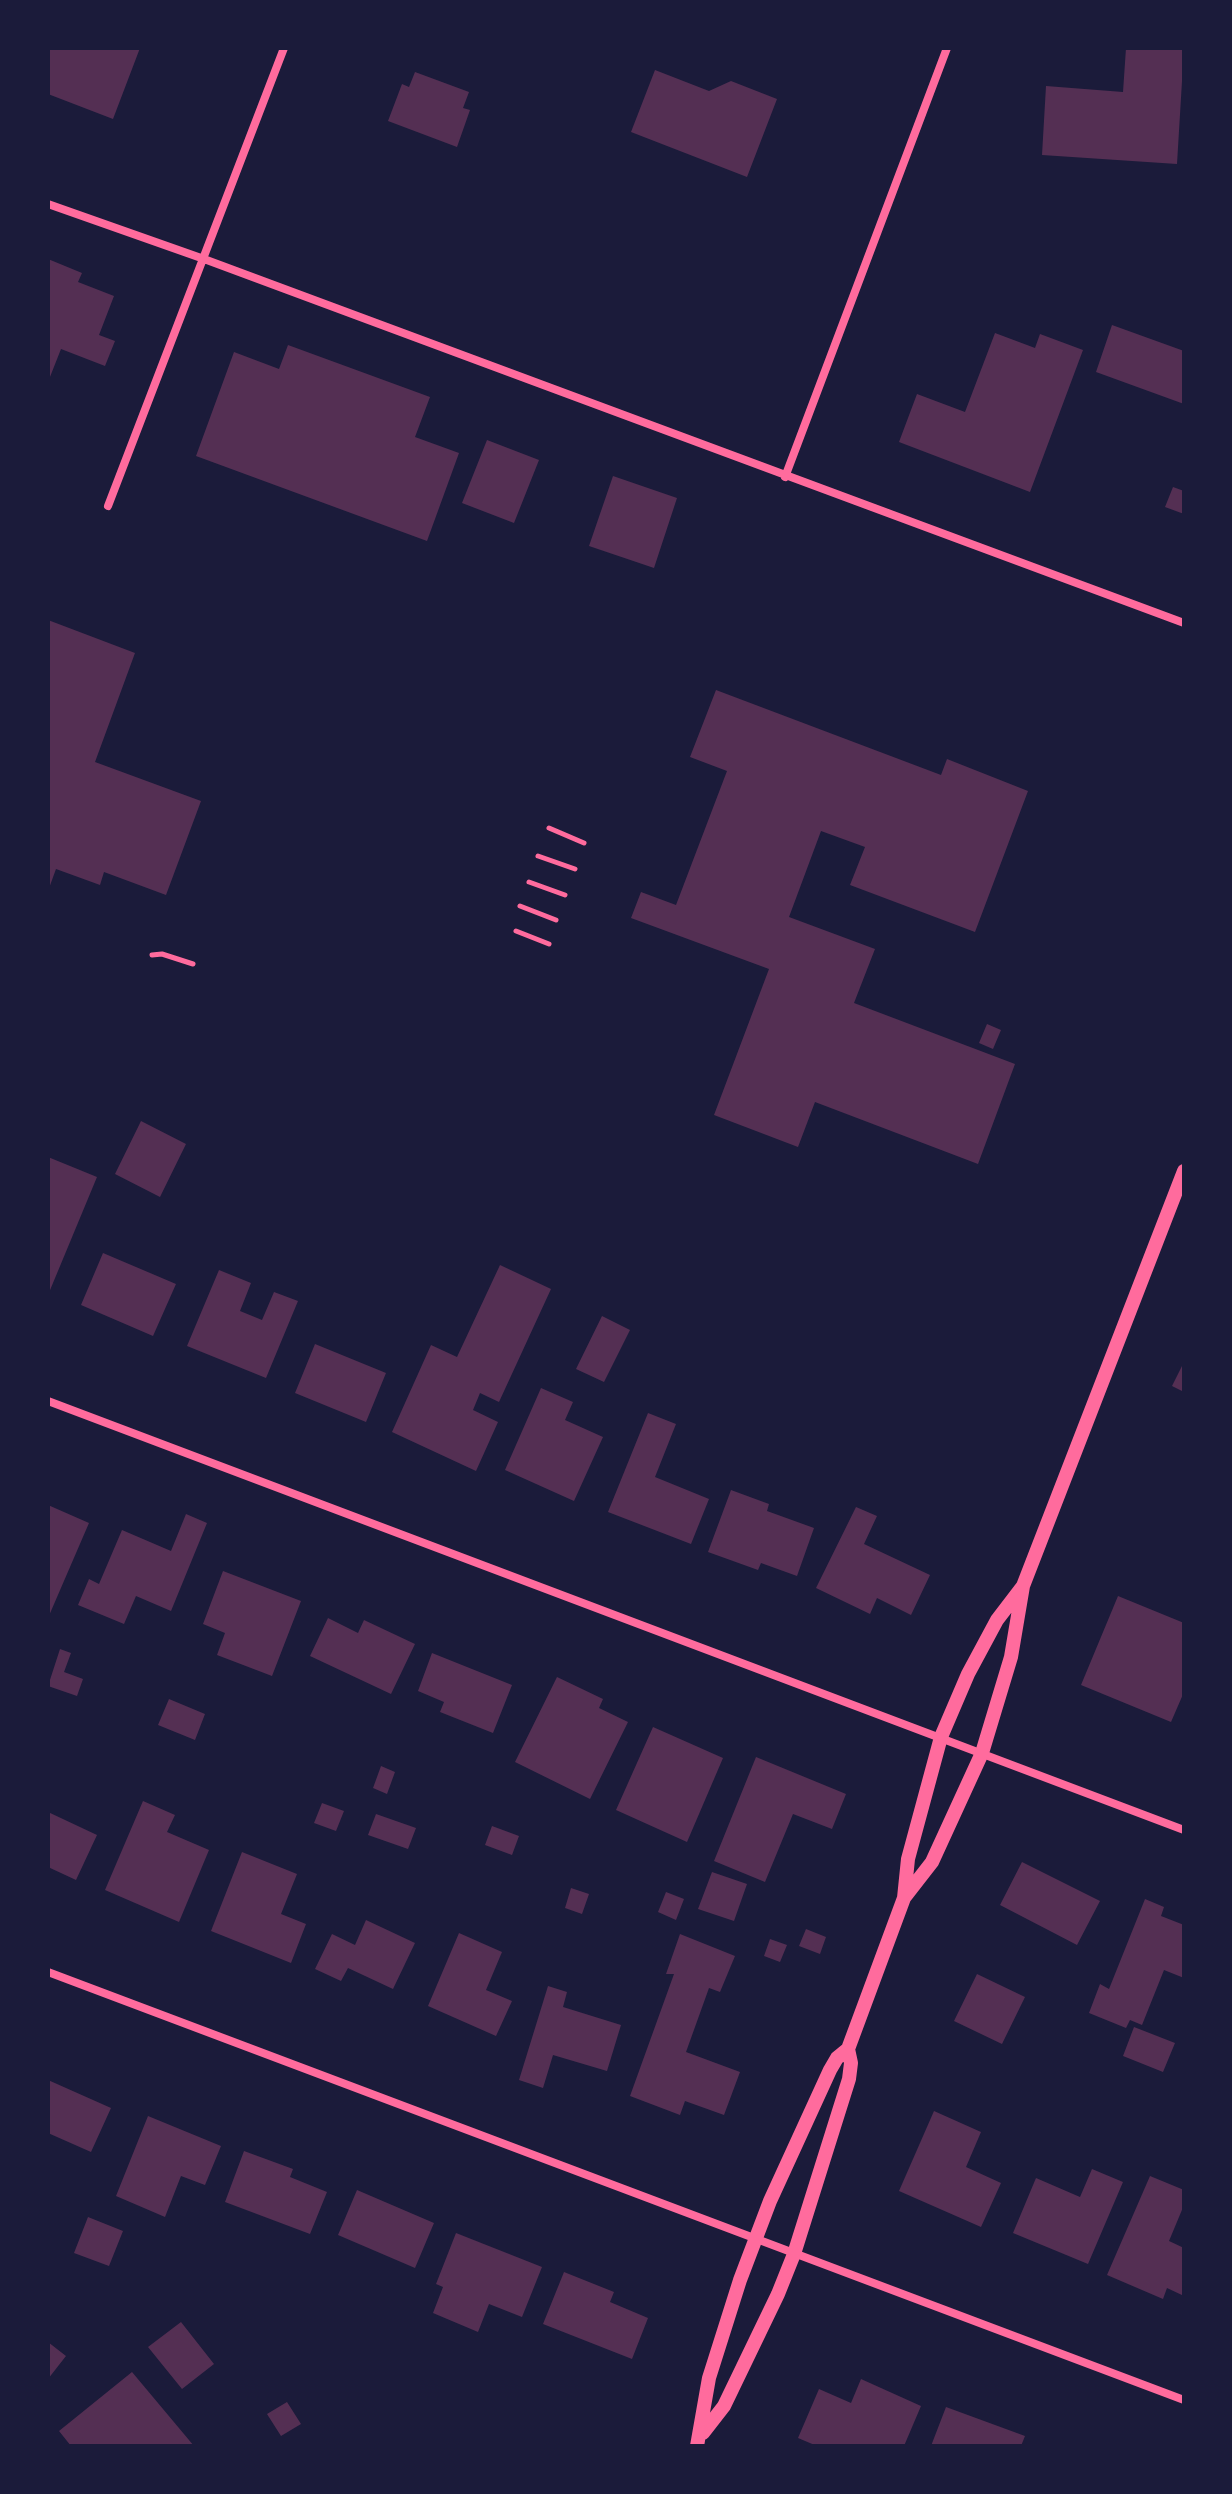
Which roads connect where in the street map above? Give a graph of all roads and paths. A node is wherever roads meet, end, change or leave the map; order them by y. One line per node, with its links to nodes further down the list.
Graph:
1 (284, 48): 4 (street)
2 (947, 48): 5 (street)
3 (48, 204): 4 (street)
4 (204, 259): 5 (street); 6 (street)
5 (785, 477): 7 (street)
6 (108, 506)
7 (1184, 623)
8 (549, 828): 9 (path)
9 (584, 843)
10 (538, 856): 11 (path)
11 (575, 869)
12 (529, 882): 13 (path)
13 (565, 895)
14 (520, 906): 15 (path)
15 (556, 920)
16 (516, 931): 17 (path)
17 (549, 944)
18 (152, 955): 19 (path)
19 (193, 964)
20 (1184, 1171): 22 (street)
21 (48, 1401): 23 (street)
22 (1023, 1586): 23 (street); 24 (street)
23 (941, 1737): 24 (street); 26 (street)
24 (982, 1753): 25 (street); 26 (street)
25 (1184, 1830)
26 (904, 1898): 28 (street)
27 (48, 1972): 29 (street)
28 (848, 2049): 29 (street); 30 (street)
29 (756, 2239): 30 (street); 32 (street)
30 (794, 2254): 31 (street); 32 (street)
31 (1184, 2400)
32 (699, 2441)

